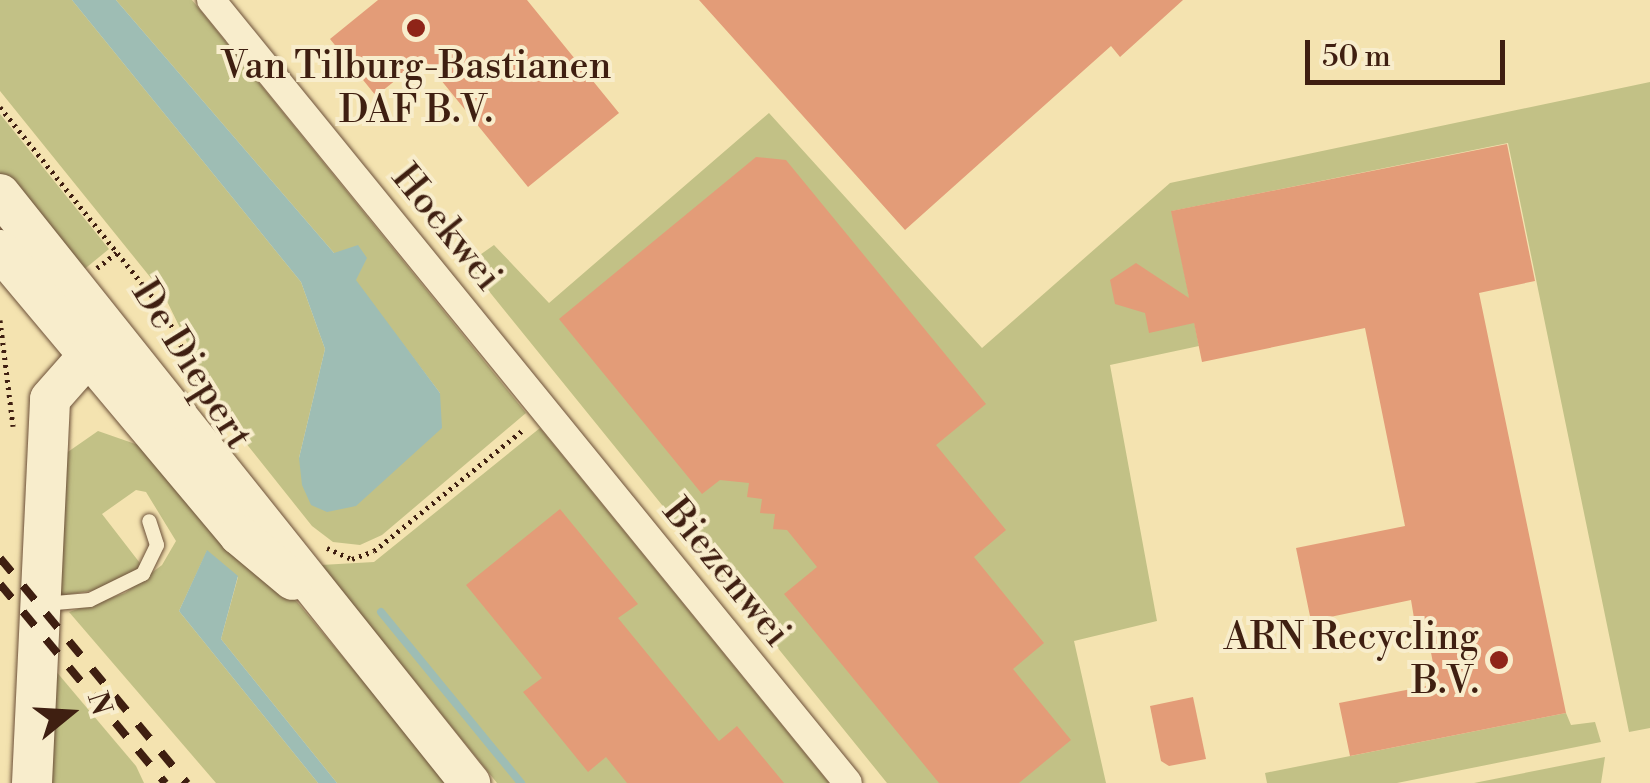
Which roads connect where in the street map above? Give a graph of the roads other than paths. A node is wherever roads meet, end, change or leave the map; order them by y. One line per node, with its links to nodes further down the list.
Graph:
1 (211, 0): 5 (street, Hoekwei)
2 (0, 194): 4 (main road, De Diepert)
3 (0, 250): 4 (main road, De Diepert)
4 (107, 363): 7 (main road); 9 (main road, De Diepert)
5 (546, 411): 10 (street, Biezenwei)
6 (149, 522): 7 (lane)
7 (38, 604): 8 (main road)
8 (32, 783)
9 (470, 783)
10 (848, 783)

